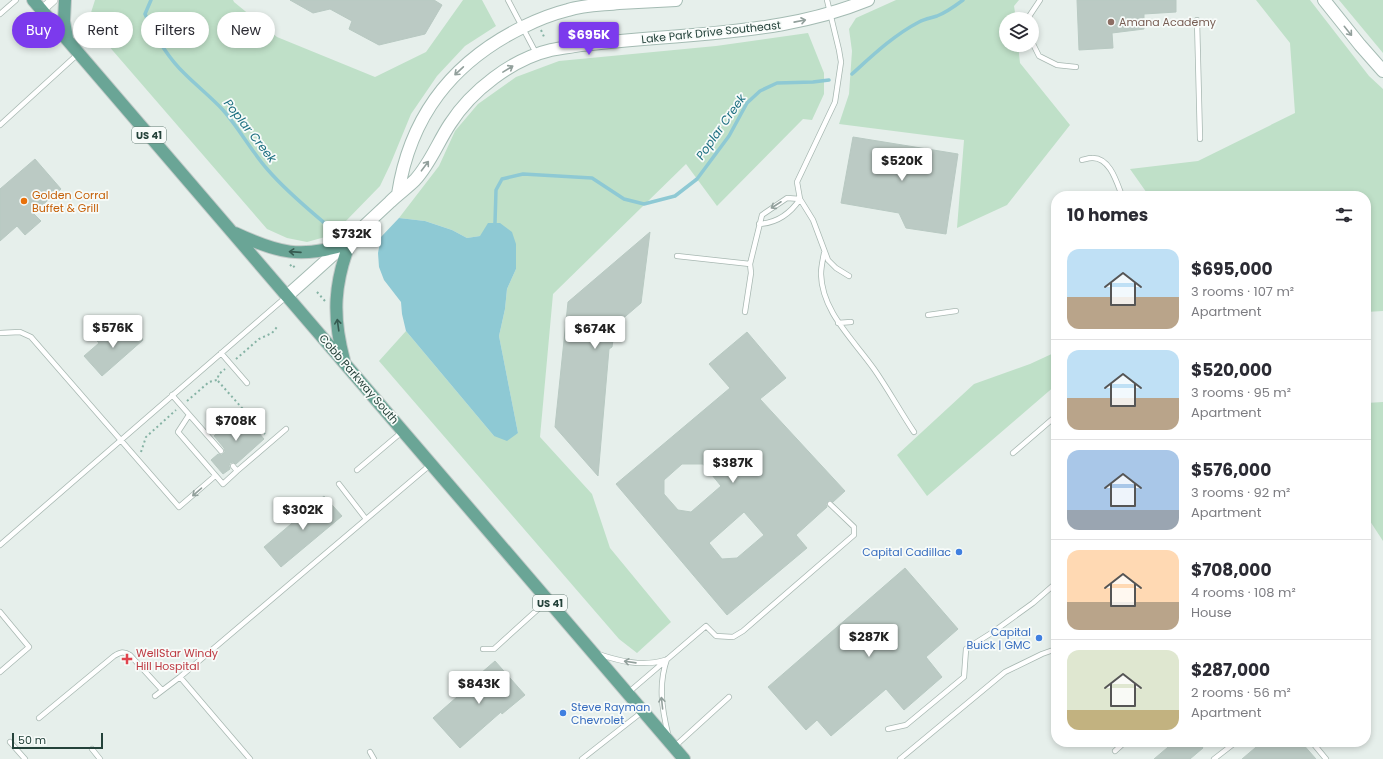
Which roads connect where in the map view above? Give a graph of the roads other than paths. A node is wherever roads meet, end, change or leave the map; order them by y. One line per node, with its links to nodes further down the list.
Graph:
1 (16, 0): 13 (lane)
2 (33, 0): 11 (main road, Cobb Parkway South / US 41)
3 (54, 0): 11 (street)
4 (65, 0): 17 (main road)
5 (508, 0): 16 (lane)
6 (676, 0): 16 (street)
7 (827, 0): 14 (lane)
8 (868, 0): 14 (street, Lake Park Drive Southeast)
9 (1040, 0): 12 (lane)
10 (1324, 0): 22 (street, one-way to 22)
11 (42, 10): 17 (main road, Cobb Parkway South / US 41)
12 (1032, 12)
13 (0, 14)
14 (830, 14): 20 (street, Lake Park Drive Southeast, one-way to 14); 28 (lane)
15 (1197, 20): 24 (lane)
16 (523, 27): 20 (lane); 27 (street, one-way to 27)
17 (67, 40): 19 (main road, Cobb Parkway South / US 41)
18 (1037, 52): 21 (lane)
19 (79, 53): 23 (lane); 30 (main road, Cobb Parkway South / US 41)
20 (537, 55): 27 (street, Lake Park Drive Southeast, one-way to 20)
21 (1076, 67)
22 (1383, 71)
23 (0, 125)
24 (1200, 139)
25 (1082, 160): 26 (lane)
26 (1120, 191)
27 (398, 194): 31 (street, Lake Park Drive Southeast)
28 (800, 199): 29 (lane); 29 (lane, one-way to 29); 32 (lane)
29 (759, 224): 34 (lane)
30 (232, 232): 31 (main road, one-way to 30); 36 (main road, Cobb Parkway South / US 41)
31 (349, 242): 36 (street, Lake Park Drive Southeast); 44 (main road, one-way to 31)
32 (825, 251): 35 (lane); 41 (lane)
33 (677, 256): 34 (lane)
34 (750, 264): 38 (lane)
35 (849, 276)
36 (287, 296): 43 (lane); 44 (main road, Cobb Parkway South / US 41)
37 (956, 311): 39 (lane)
38 (745, 312)
39 (928, 315)
40 (851, 322): 41 (lane)
41 (838, 323): 51 (lane)
42 (0, 333): 52 (lane)
43 (221, 353): 45 (lane); 46 (lane)
44 (345, 363): 50 (main road, Cobb Parkway South / US 41)
45 (246, 383)
46 (172, 396): 47 (lane); 52 (lane)
47 (189, 414): 53 (lane); 59 (lane)
48 (1051, 420): 54 (lane)
49 (286, 429): 58 (lane)
50 (404, 431): 55 (main road, Cobb Parkway South / US 41); 57 (lane)
51 (914, 432)
52 (121, 440): 59 (lane, one-way to 52); 63 (lane)
53 (221, 451)
54 (1014, 453)
55 (431, 464): 62 (lane); 65 (main road, Cobb Parkway South / US 41)
56 (233, 466): 58 (lane)
57 (357, 470)
58 (237, 471): 59 (lane)
59 (215, 476)
60 (339, 484): 62 (lane)
61 (830, 504): 70 (lane)
62 (366, 519): 72 (lane)
63 (0, 545)
64 (1051, 587): 79 (lane)
65 (548, 600): 67 (lane); 69 (main road, Cobb Parkway South / US 41)
66 (0, 612): 71 (lane)
67 (483, 649)
68 (1051, 651): 94 (lane)
69 (593, 653): 70 (lane, one-way to 69); 74 (main road, Cobb Parkway South / US 41)
70 (667, 659): 74 (lane); 81 (lane, one-way to 70)
71 (0, 672)
72 (180, 677): 73 (lane); 90 (lane)
73 (162, 690): 75 (lane); 78 (lane)
74 (628, 693): 77 (main road, Cobb Parkway South / US 41)
75 (155, 696)
76 (729, 697): 81 (lane)
77 (643, 711): 81 (main road, Cobb Parkway South / US 41); 92 (lane)
78 (39, 718)
79 (888, 729)
80 (10, 742): 88 (lane)
81 (672, 744): 93 (main road, Cobb Parkway South / US 41)
82 (1119, 747): 86 (lane)
83 (1230, 747): 95 (lane)
84 (1316, 747): 96 (lane)
85 (92, 749): 89 (lane)
86 (1115, 751)
87 (370, 752): 91 (lane)
88 (25, 759)
89 (100, 759)
90 (250, 759)
91 (374, 759)
92 (582, 759)
93 (684, 759)
94 (900, 759)
95 (1214, 759)
96 (1326, 759)

